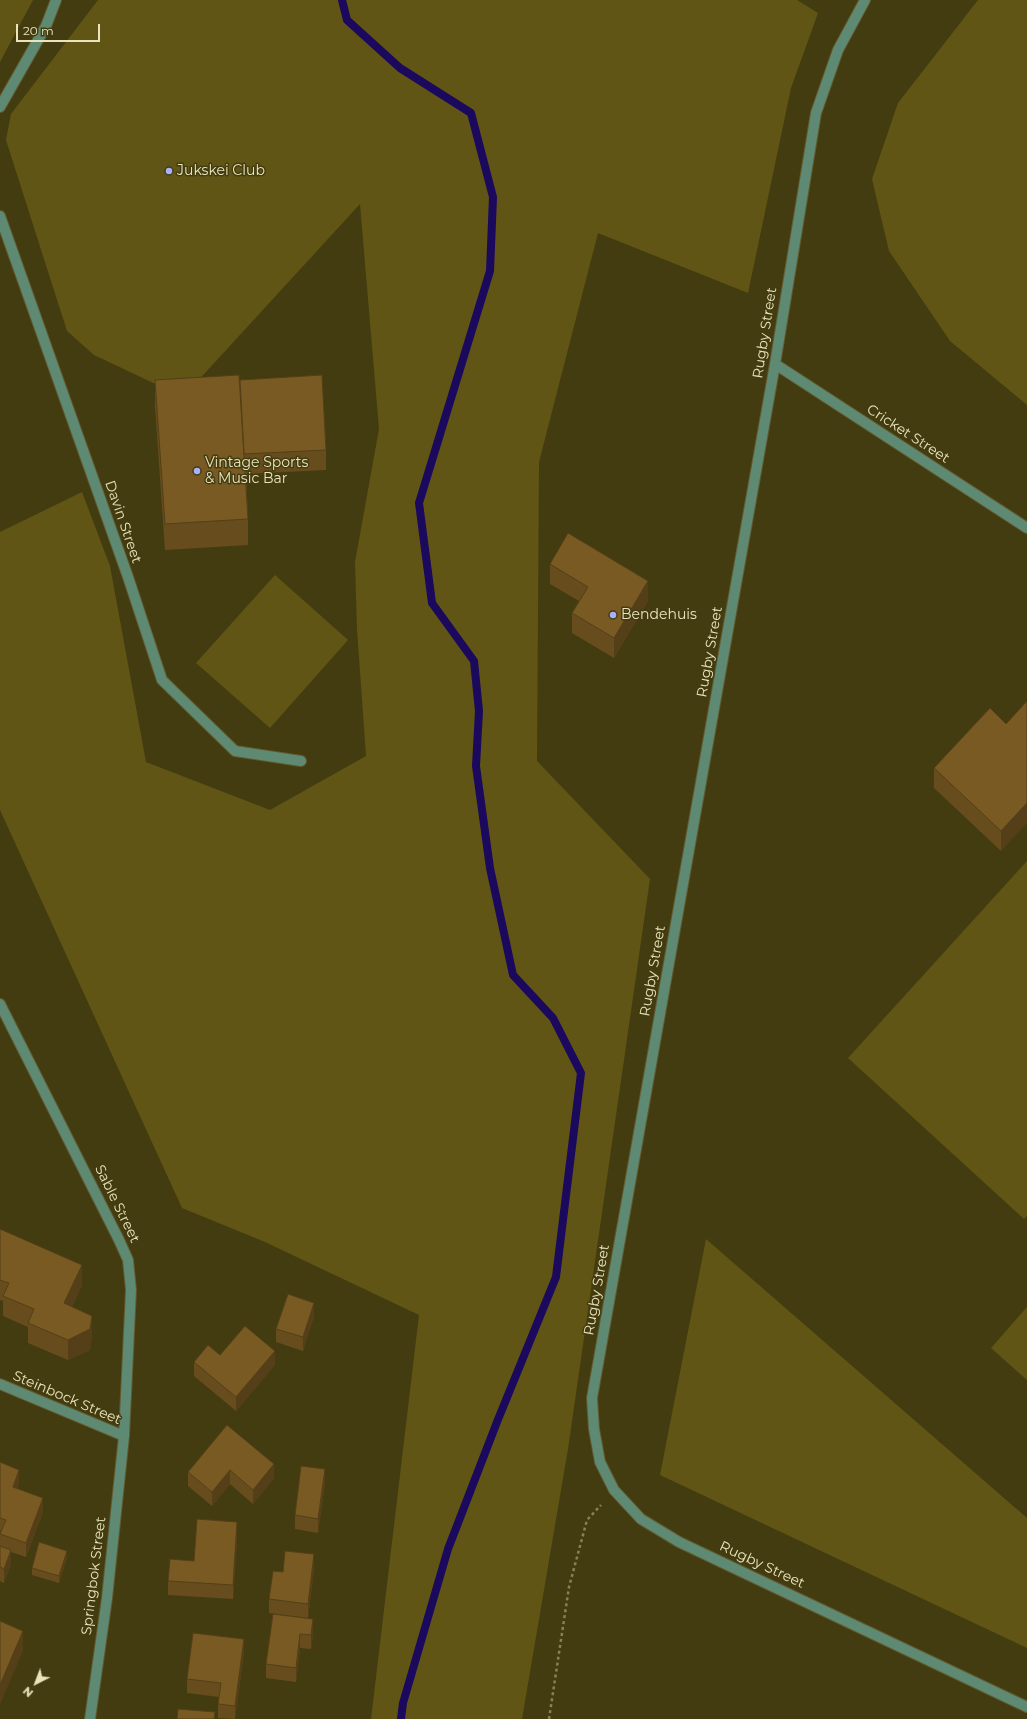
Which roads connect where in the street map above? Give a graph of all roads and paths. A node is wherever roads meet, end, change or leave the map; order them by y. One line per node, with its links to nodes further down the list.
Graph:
1 (56, 0): 3 (street)
2 (865, 0): 5 (street, Rugby Street)
3 (0, 107)
4 (0, 216): 7 (street, Davin Street)
5 (775, 364): 6 (street, Cricket Street); 11 (street, Rugby Street)
6 (1027, 528)
7 (301, 761)
8 (0, 1004): 10 (street, Sable Street)
9 (0, 1384): 10 (street, Steinbock Street)
10 (124, 1436): 13 (street, Springbok Street)
11 (614, 1490): 12 (street, Rugby Street); 14 (path)
12 (1027, 1707)
13 (90, 1719)
14 (549, 1719)

